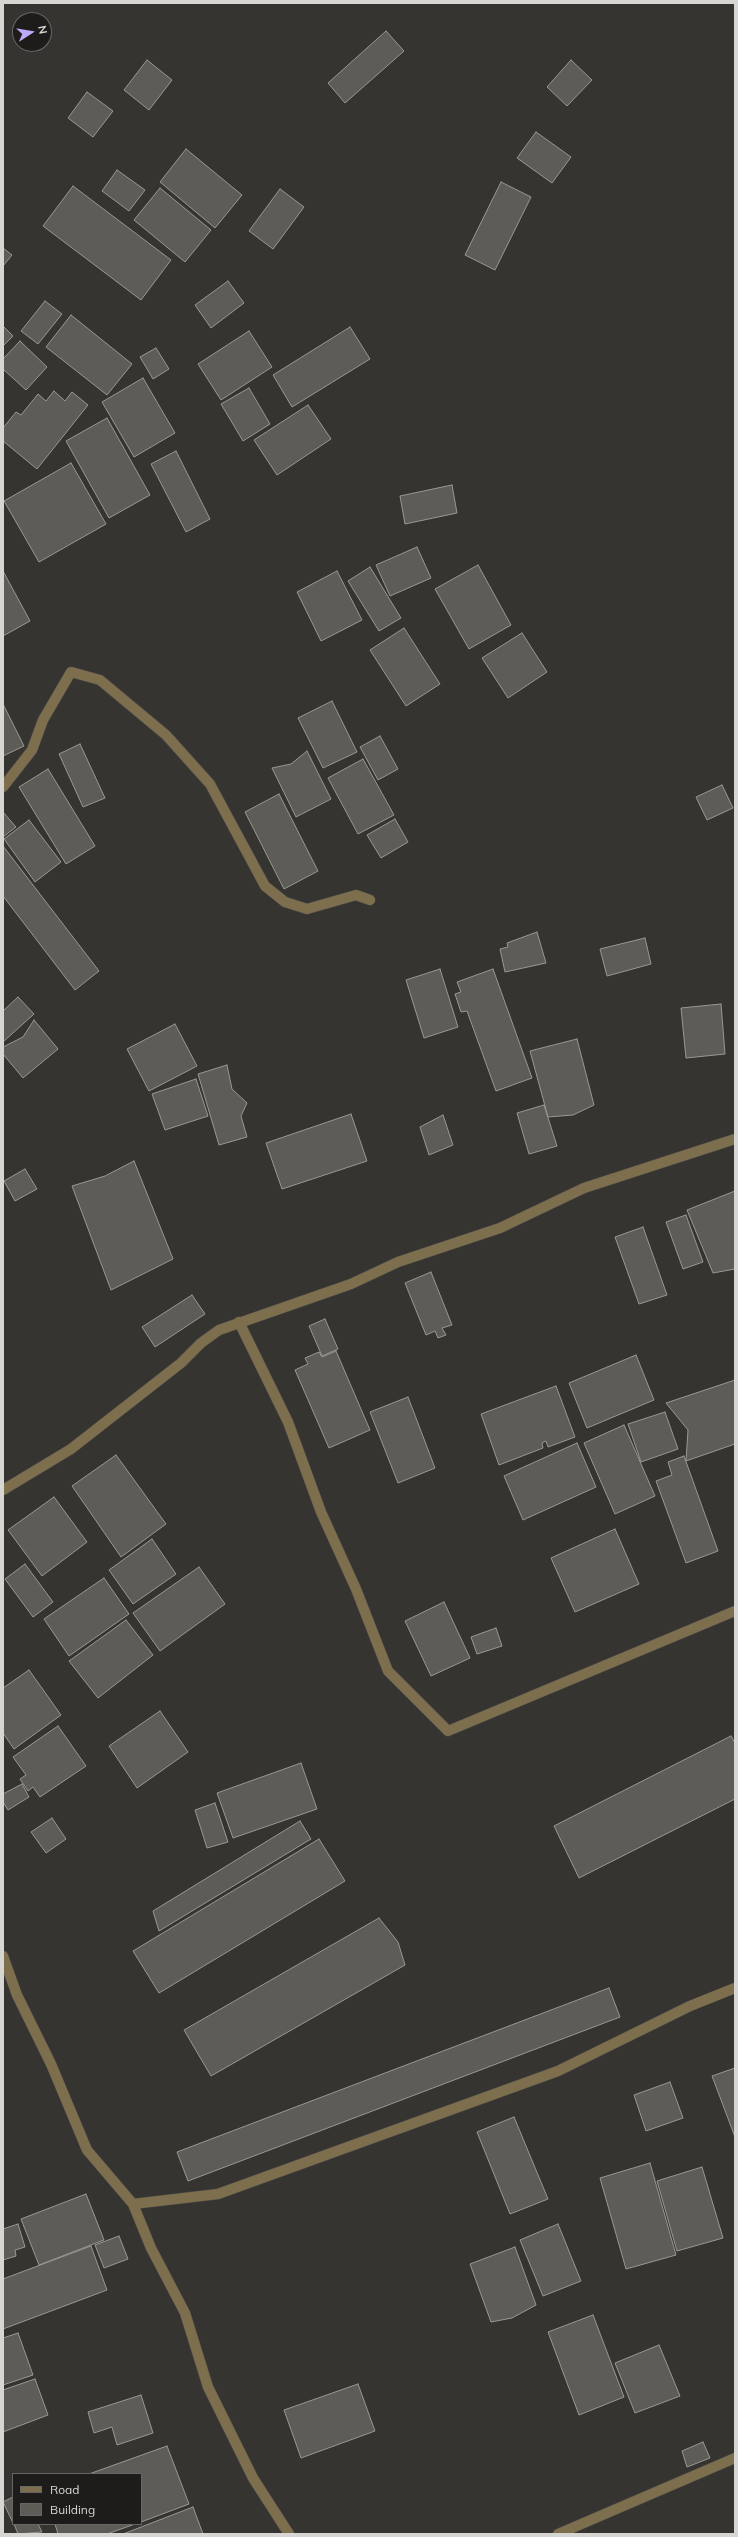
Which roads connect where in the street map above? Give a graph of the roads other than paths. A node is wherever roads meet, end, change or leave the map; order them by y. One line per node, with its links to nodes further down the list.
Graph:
1 (3, 787): 2 (street)
2 (370, 900)
3 (735, 1139): 4 (street)
4 (239, 1322): 5 (street); 6 (street)
5 (3, 1490)
6 (735, 1611)
7 (3, 1956): 9 (street)
8 (735, 1988): 9 (street)
9 (133, 2204): 11 (street)
10 (735, 2458): 12 (street)
11 (289, 2534)
12 (558, 2534)

